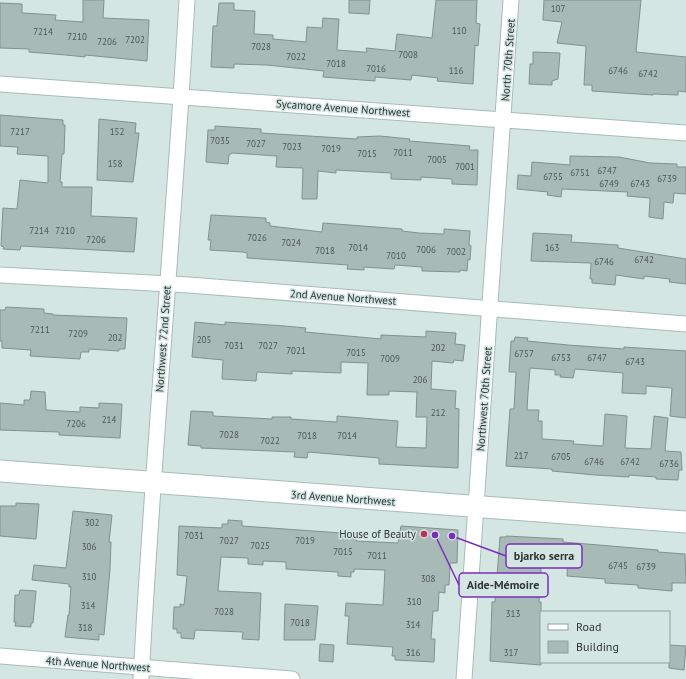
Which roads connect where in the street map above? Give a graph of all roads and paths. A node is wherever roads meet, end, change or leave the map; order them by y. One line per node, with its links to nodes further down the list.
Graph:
1 (187, 0): 4 (street, Northwest 72nd Street)
2 (512, 0): 5 (street, North 70th Street)
3 (0, 84): 4 (street, Sycamore Avenue Northwest)
4 (181, 98): 5 (street, Sycamore Avenue Northwest); 8 (street, Northwest 72nd Street)
5 (504, 119): 6 (street, Sycamore Avenue Northwest); 9 (street, Northwest 70th Street)
6 (686, 133)
7 (0, 275): 8 (street, 2nd Avenue Northwest)
8 (167, 284): 9 (street, 2nd Avenue Northwest); 12 (street, Northwest 72nd Street)
9 (490, 308): 10 (street, 2nd Avenue Northwest); 13 (street, Northwest 70th Street)
10 (686, 324)
11 (0, 471): 12 (street, 3rd Avenue Northwest)
12 (152, 483): 13 (street, 3rd Avenue Northwest); 16 (street, Northwest 72nd Street)
13 (477, 507): 14 (street, 3rd Avenue Northwest); 18 (street, Northwest 70th Street)
14 (686, 522)
15 (0, 656): 16 (street, 4th Avenue Northwest)
16 (141, 673): 17 (street, 4th Avenue Northwest)
17 (292, 679)
18 (464, 679)

